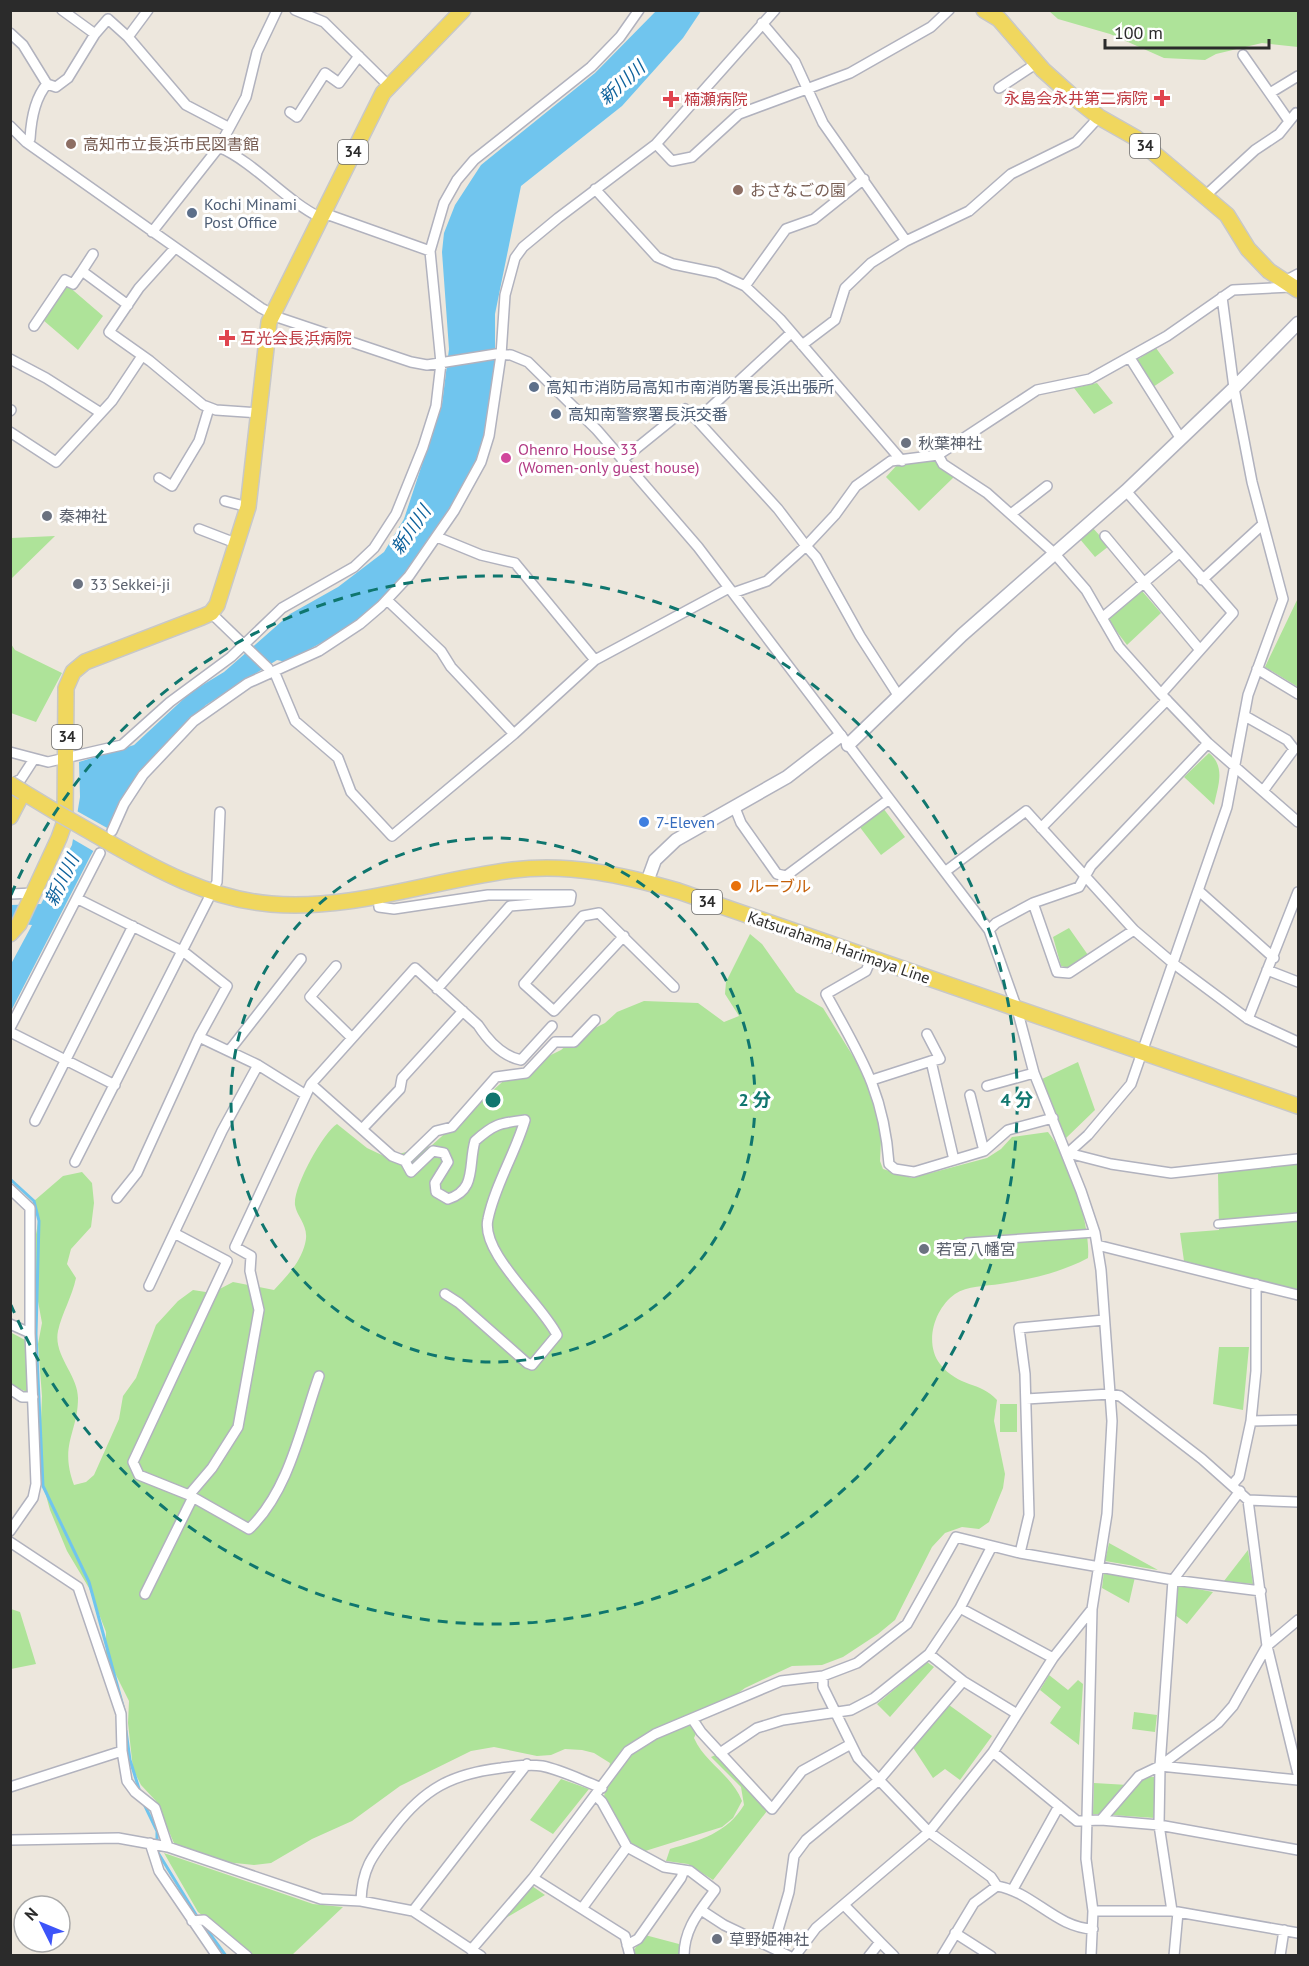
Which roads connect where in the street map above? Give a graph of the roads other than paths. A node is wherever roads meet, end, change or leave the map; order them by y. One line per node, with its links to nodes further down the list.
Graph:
1 (62, 10): 12 (street)
2 (148, 10): 13 (street)
3 (277, 10): 28 (street)
4 (296, 10): 15 (street)
5 (463, 10): 19 (main road, 34)
6 (639, 10): 39 (street)
7 (775, 10): 10 (street)
8 (949, 10): 21 (street)
9 (984, 10): 16 (main road, 34)
10 (762, 23): 21 (street); 30 (street)
11 (10, 33): 18 (street)
12 (95, 33): 13 (street); 18 (street)
13 (128, 37): 28 (street)
14 (1243, 55): 22 (street)
15 (359, 56): 19 (street); 23 (street)
16 (1037, 63): 20 (street); 25 (main road, 34)
17 (1299, 76): 22 (street)
18 (47, 84): 29 (street)
19 (388, 85): 35 (main road, 34)
20 (999, 88)
21 (810, 89): 30 (street); 32 (street)
22 (1270, 93): 26 (street)
23 (290, 112)
24 (1299, 114): 26 (street)
25 (1099, 117): 34 (main road, 34); 37 (street)
26 (1289, 121): 34 (street)
27 (10, 126): 29 (street)
28 (228, 127): 31 (street)
29 (26, 142): 36 (street)
30 (656, 144): 33 (street)
31 (219, 147): 35 (street); 36 (street)
32 (864, 179): 37 (street); 43 (street)
33 (595, 189): 43 (street); 51 (street)
34 (1205, 196): 42 (main road, 34)
35 (321, 218): 39 (street); 46 (main road, 34)
36 (152, 232): 38 (street)
37 (906, 241): 50 (street)
38 (175, 248): 45 (street); 46 (street)
39 (430, 250): 55 (street)
40 (93, 254): 41 (street)
41 (82, 271): 45 (street); 48 (street)
42 (1294, 283): 44 (street)
43 (745, 286): 49 (street)
44 (1222, 297): 53 (street); 56 (street)
45 (128, 305): 52 (street)
46 (273, 314): 55 (street); 59 (main road, 34)
47 (1299, 323): 56 (street)
48 (34, 326)
49 (791, 333): 50 (street); 60 (street)
50 (802, 345): 65 (street)
51 (499, 355): 55 (street); 64 (street); 75 (street)
52 (142, 356): 57 (street); 58 (street)
53 (1130, 358): 62 (street); 63 (street)
54 (10, 359): 58 (street)
55 (443, 362): 86 (street)
56 (1234, 388): 62 (street); 72 (street)
57 (209, 408): 59 (street); 66 (street)
58 (101, 413): 61 (street)
59 (259, 413): 70 (main road, 34)
60 (697, 420): 64 (street); 77 (street)
61 (10, 432)
62 (1181, 439): 68 (street)
63 (938, 455): 65 (street); 71 (street)
64 (622, 460): 82 (street)
65 (902, 460): 77 (street)
66 (159, 478)
67 (1047, 486): 71 (street)
68 (1126, 491): 78 (street); 79 (street)
69 (225, 501): 70 (street)
70 (248, 507): 76 (main road, 34)
71 (1011, 514): 78 (street)
72 (1262, 525): 80 (street); 89 (street)
73 (199, 529): 76 (street)
74 (1105, 536): 81 (street)
75 (437, 537): 83 (street); 88 (street)
76 (238, 544): 84 (main road, 34)
77 (806, 546): 82 (street); 92 (street)
78 (1054, 553): 85 (street); 92 (street)
79 (1179, 553): 80 (street); 81 (street)
80 (1202, 580): 87 (street)
81 (1144, 584): 85 (street); 87 (street)
82 (731, 591): 88 (street); 96 (street)
83 (387, 600): 90 (street); 95 (street)
84 (211, 613): 86 (street); 99 (main road, 34)
85 (1102, 618): 93 (street)
86 (246, 644): 90 (street); 99 (street)
87 (1200, 650): 93 (street)
88 (595, 660): 95 (street)
89 (1257, 669): 91 (street); 94 (street)
90 (270, 671): 95 (street); 110 (street)
91 (1299, 694)
92 (898, 695): 96 (street)
93 (1164, 697): 97 (street); 109 (street)
94 (1245, 716): 101 (street); 103 (street)
95 (514, 734)
96 (844, 740): 104 (street); 105 (street)
97 (1208, 743): 101 (street); 112 (street)
98 (10, 752): 100 (street)
99 (67, 757): 100 (street); 119 (main road, 34)
100 (34, 759): 102 (street)
101 (1236, 765): 103 (street); 114 (street)
102 (15, 787): 107 (main road); 110 (main road, Katsurahama Harimaya Line / 34, bridge)
103 (1263, 791): 108 (street)
104 (888, 800): 105 (street); 111 (street)
105 (735, 808): 113 (street)
106 (220, 812): 116 (street)
107 (10, 817)
108 (1299, 822)
109 (1041, 828): 111 (street); 112 (street)
110 (105, 841): 116 (main road, Katsurahama Harimaya Line / 34); 120 (street)
111 (946, 872): 126 (street)
112 (1085, 877): 122 (street); 127 (street)
113 (647, 882): 118 (main road, Katsurahama Harimaya Line / 34); 132 (main road, Katsurahama Harimaya Line / 34)
114 (1199, 891): 130 (street); 133 (street)
115 (1299, 892): 130 (street)
116 (212, 893): 118 (main road, Katsurahama Harimaya Line / 34); 129 (street)
117 (10, 894): 119 (street)
118 (378, 896): 121 (street)
119 (32, 897): 125 (main road, 34)
120 (78, 899): 124 (street); 144 (street)
121 (570, 901): 123 (street); 138 (street)
122 (1033, 903): 126 (street); 127 (street)
123 (583, 916): 128 (street); 128 (street)
124 (133, 926): 129 (street); 151 (street)
125 (15, 929)
126 (989, 930): 139 (street)
127 (1134, 930): 133 (street)
128 (624, 936): 137 (street)
129 (184, 952): 146 (street); 157 (street)
130 (1274, 958): 135 (street)
131 (301, 959): 149 (street)
132 (871, 959): 139 (main road, Katsurahama Harimaya Line / 34); 155 (street)
133 (1174, 964): 141 (street); 150 (street)
134 (336, 966): 147 (street)
135 (1267, 970): 136 (street); 141 (street)
136 (1299, 982)
137 (674, 987)
138 (437, 989): 140 (street); 147 (street)
139 (1017, 1009): 150 (main road, Katsurahama Harimaya Line / 34); 154 (street)
140 (463, 1011): 143 (street); 164 (street)
141 (1248, 1019): 148 (street)
142 (595, 1020): 169 (street)
143 (552, 1026)
144 (10, 1030): 151 (street)
145 (927, 1034): 152 (street)
146 (199, 1037): 149 (street); 172 (street)
147 (352, 1038): 156 (street)
148 (1299, 1042)
149 (229, 1051): 153 (street)
150 (1143, 1051): 161 (main road, Katsurahama Harimaya Line / 34); 166 (street)
151 (64, 1060): 157 (street); 163 (street)
152 (931, 1061): 155 (street); 168 (street)
153 (258, 1065): 159 (street); 175 (street)
154 (1034, 1073): 158 (street); 162 (street)
155 (872, 1080): 168 (street)
156 (311, 1084): 159 (street); 164 (street)
157 (115, 1085): 170 (street)
158 (987, 1086)
159 (306, 1095): 194 (street)
160 (970, 1095): 165 (street)
161 (1299, 1106)
162 (1053, 1118): 165 (street); 166 (street)
163 (35, 1121)
164 (362, 1129): 169 (street)
165 (984, 1151): 168 (street)
166 (1068, 1153): 167 (street); 176 (street)
167 (1299, 1159)
168 (954, 1160)
169 (405, 1161): 181 (street)
170 (75, 1162)
171 (10, 1189): 185 (street)
172 (117, 1198)
173 (1299, 1218): 174 (street)
174 (1218, 1224)
175 (174, 1233): 180 (street); 194 (street)
176 (1095, 1233): 177 (street); 178 (street)
177 (967, 1242)
178 (1097, 1245): 179 (street); 183 (street)
179 (1256, 1284): 182 (street); 192 (street)
180 (149, 1286)
181 (445, 1294)
182 (1299, 1295)
183 (1104, 1320): 188 (street); 190 (street)
184 (10, 1324): 185 (street)
185 (30, 1333): 189 (street)
186 (319, 1376): 194 (street)
187 (10, 1389): 189 (street)
188 (1110, 1394): 190 (street); 193 (street); 201 (street)
189 (33, 1397): 197 (street)
190 (1026, 1399): 200 (street)
191 (1299, 1420): 192 (street)
192 (1251, 1421): 193 (street)
193 (1236, 1488): 195 (street); 202 (street)
194 (191, 1496): 204 (street)
195 (1248, 1500): 196 (street); 203 (street)
196 (1299, 1502)
197 (10, 1531)
198 (10, 1542): 217 (street)
199 (991, 1548): 200 (street); 205 (street); 211 (street)
200 (1020, 1553): 201 (street)
201 (1099, 1566): 202 (street); 206 (street)
202 (1173, 1580): 203 (street); 221 (street)
203 (1261, 1591): 208 (street)
204 (145, 1594)
205 (960, 1608): 209 (street); 210 (street)
206 (1092, 1609): 210 (street); 230 (street)
207 (1299, 1620): 208 (street)
208 (1268, 1646): 221 (street); 222 (street)
209 (929, 1654): 212 (street); 213 (street)
210 (1053, 1658): 214 (street)
211 (823, 1676): 213 (street); 215 (street)
212 (963, 1681): 214 (street); 223 (street)
213 (836, 1714): 216 (street); 219 (street)
214 (1017, 1714): 218 (street)
215 (693, 1720): 219 (street); 226 (street)
216 (851, 1744): 219 (street); 223 (street)
217 (122, 1751): 225 (street); 235 (street)
218 (993, 1752): 228 (street); 233 (street)
219 (720, 1753)
220 (527, 1764): 226 (street); 242 (street); 246 (street)
221 (1160, 1766): 224 (street); 229 (street); 231 (street)
222 (1299, 1774)
223 (879, 1780): 233 (street); 256 (street)
224 (1299, 1780)
225 (10, 1787)
226 (602, 1788): 227 (street)
227 (596, 1796): 236 (street); 239 (street)
228 (1059, 1806): 230 (street); 241 (street)
229 (1101, 1820): 230 (street); 231 (street)
230 (1087, 1822): 247 (street)
231 (1159, 1825): 237 (street); 248 (street)
232 (10, 1828): 234 (street)
233 (929, 1832): 240 (street); 243 (street)
234 (11, 1839): 235 (street)
235 (158, 1845): 242 (street); 249 (street)
236 (627, 1847): 238 (street); 244 (street)
237 (1299, 1850)
238 (684, 1870): 245 (street); 255 (street)
239 (532, 1878): 244 (street); 257 (street)
240 (997, 1886): 241 (street); 252 (street)
241 (1013, 1888): 250 (street)
242 (361, 1901): 246 (street)
243 (844, 1905): 254 (street); 264 (street)
244 (583, 1907): 255 (street)
245 (701, 1910): 256 (street); 262 (street)
246 (413, 1911): 257 (street)
247 (1093, 1911): 248 (street); 250 (street)
248 (1175, 1911): 251 (street); 270 (street)
249 (192, 1921): 258 (street); 259 (street)
250 (1093, 1929): 269 (street)
251 (1284, 1930): 253 (street); 271 (street)
252 (956, 1933): 267 (street); 268 (street)
253 (1299, 1933)
254 (880, 1942): 265 (street); 266 (street)
255 (627, 1945): 261 (street)
256 (773, 1947): 263 (street)
257 (471, 1950): 260 (street)
258 (217, 1956)
259 (247, 1956)
260 (481, 1956)
261 (630, 1956)
262 (684, 1956)
263 (789, 1956)
264 (795, 1956)
265 (869, 1956)
266 (894, 1956)
267 (942, 1956)
268 (991, 1956)
269 (1091, 1956)
270 (1174, 1956)
271 (1280, 1956)

